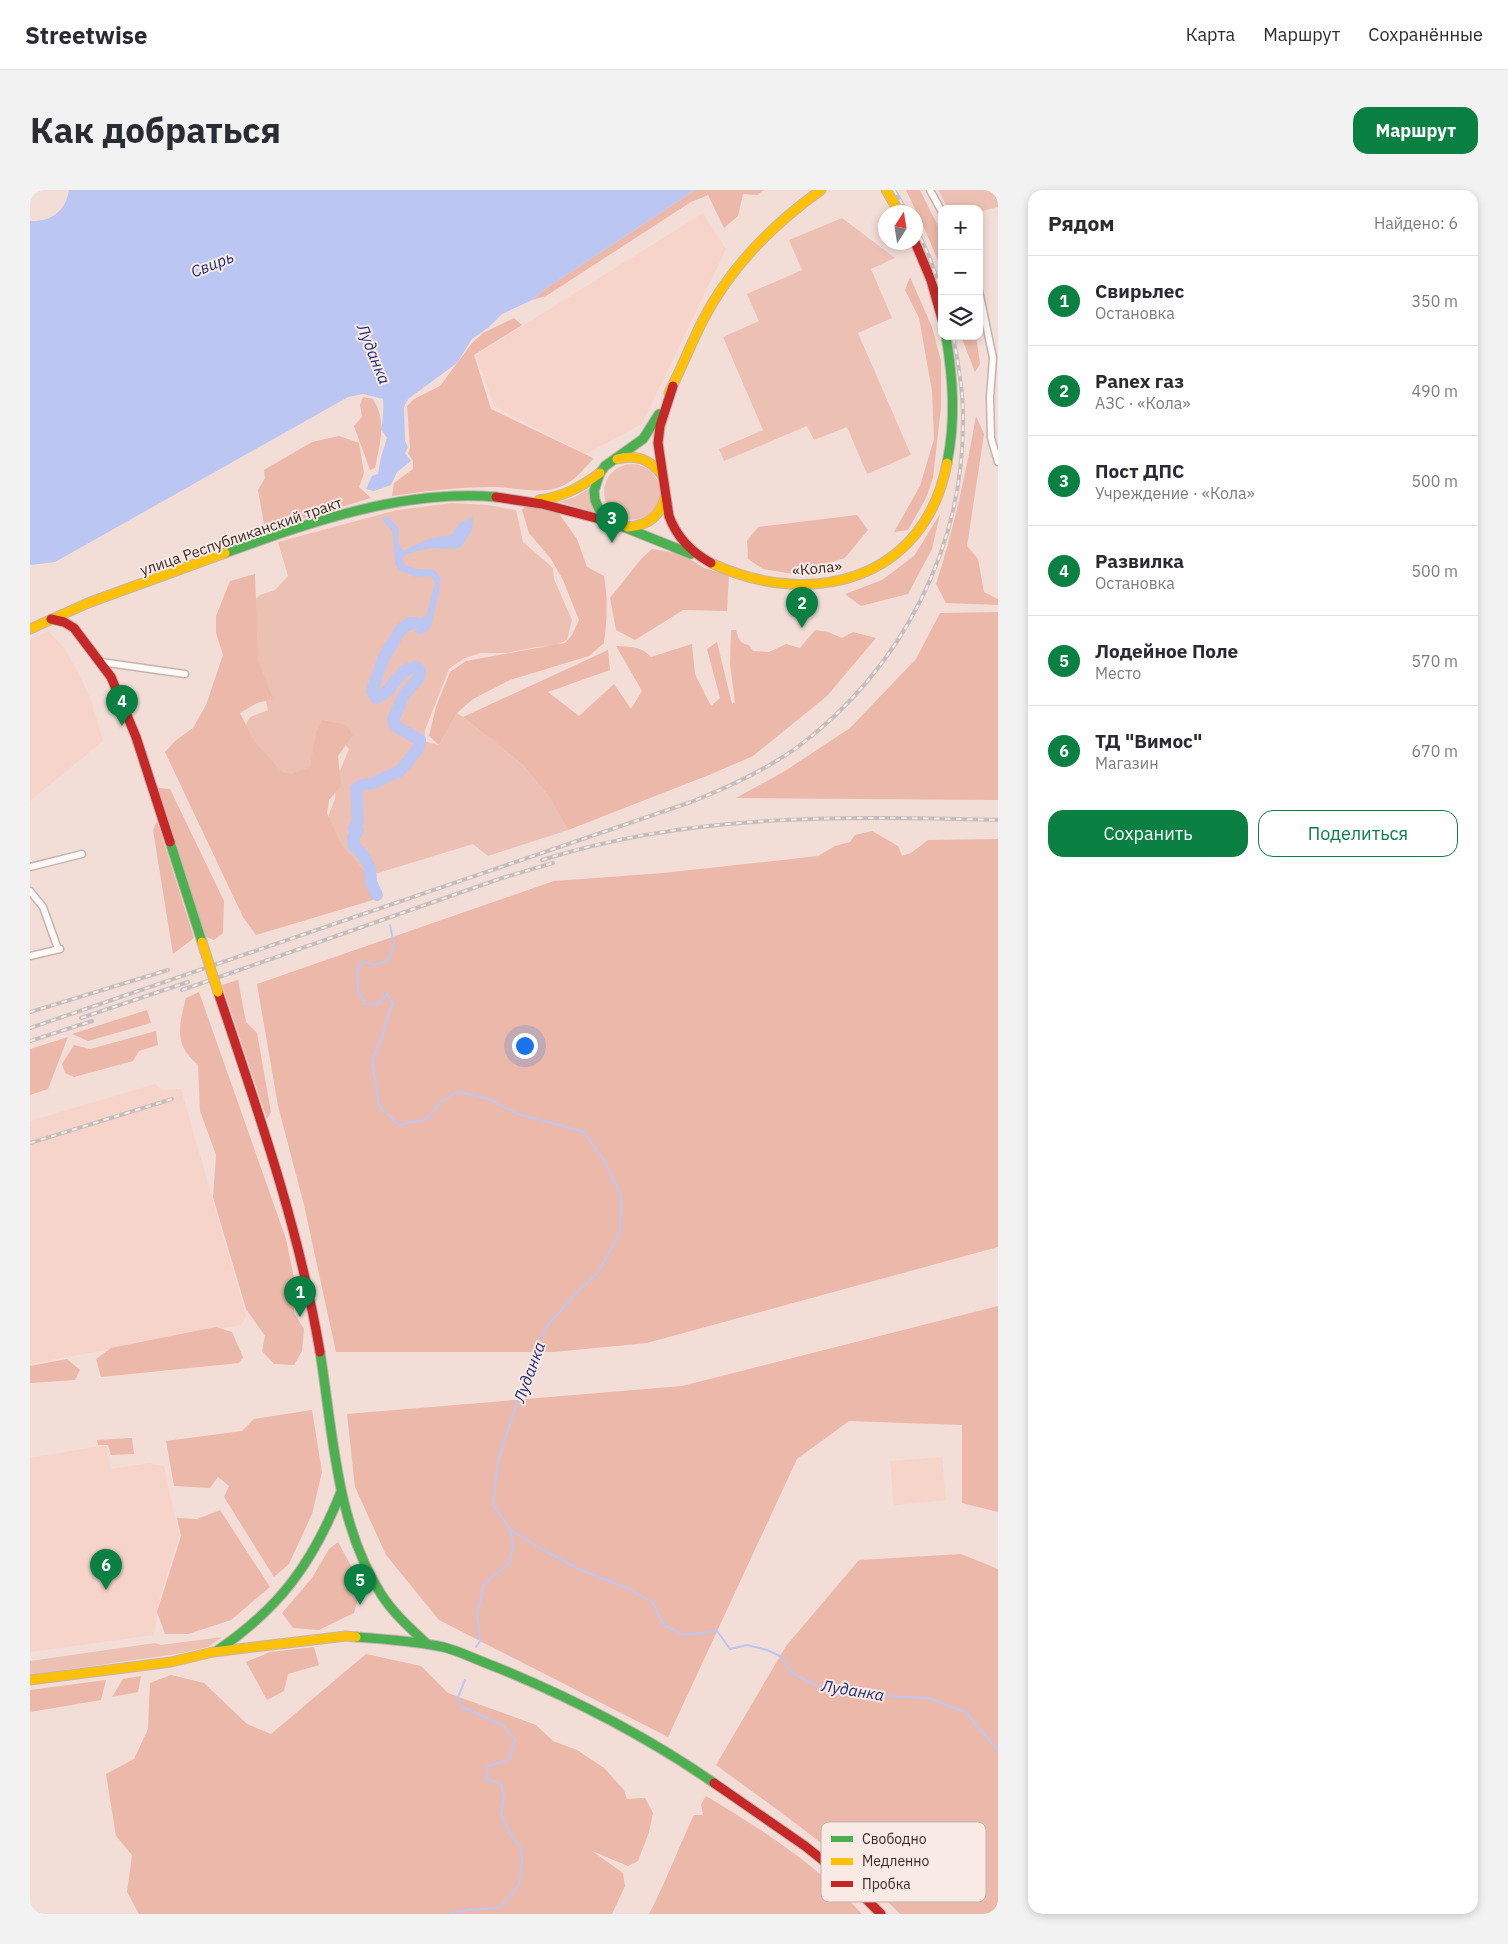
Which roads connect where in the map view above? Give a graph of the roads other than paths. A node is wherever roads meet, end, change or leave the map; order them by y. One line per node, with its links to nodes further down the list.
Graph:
1 (821, 190): 10 (main road)
2 (886, 190): 4 (main road)
3 (930, 190): 5 (street)
4 (895, 205)
5 (938, 205)
6 (918, 250): 8 (main road)
7 (981, 295): 12 (street)
8 (938, 305)
9 (947, 340): 19 (main road, «Кола»)
10 (673, 386): 11 (main road); 14 (main road)
11 (613, 461): 13 (main road); 14 (main road)
12 (998, 462)
13 (600, 473): 16 (main road); 17 (main road)
14 (662, 476): 15 (main road)
15 (666, 493): 18 (main road); 19 (main road, «Кола»)
16 (528, 501): 17 (main road); 20 (main road, улица Республиканский тракт)
17 (611, 522): 18 (main road)
18 (625, 527): 19 (main road)
19 (704, 559)
20 (80, 607): 21 (main road, улица Республиканский тракт); 22 (main road)
21 (51, 619): 22 (main road); 23 (main road, улица Республиканский тракт)
22 (74, 628): 24 (main road)
23 (30, 629)
24 (102, 662): 25 (street); 30 (main road, bridge)
25 (185, 674)
26 (82, 854): 27 (street)
27 (30, 867)
28 (30, 891): 29 (street)
29 (30, 956)
30 (341, 1490): 31 (main road); 32 (main road)
31 (427, 1644): 32 (main road); 34 (main road)
32 (213, 1652): 33 (main road)
33 (30, 1680)
34 (821, 1859)
35 (868, 1902): 36 (main road)
36 (880, 1914)

